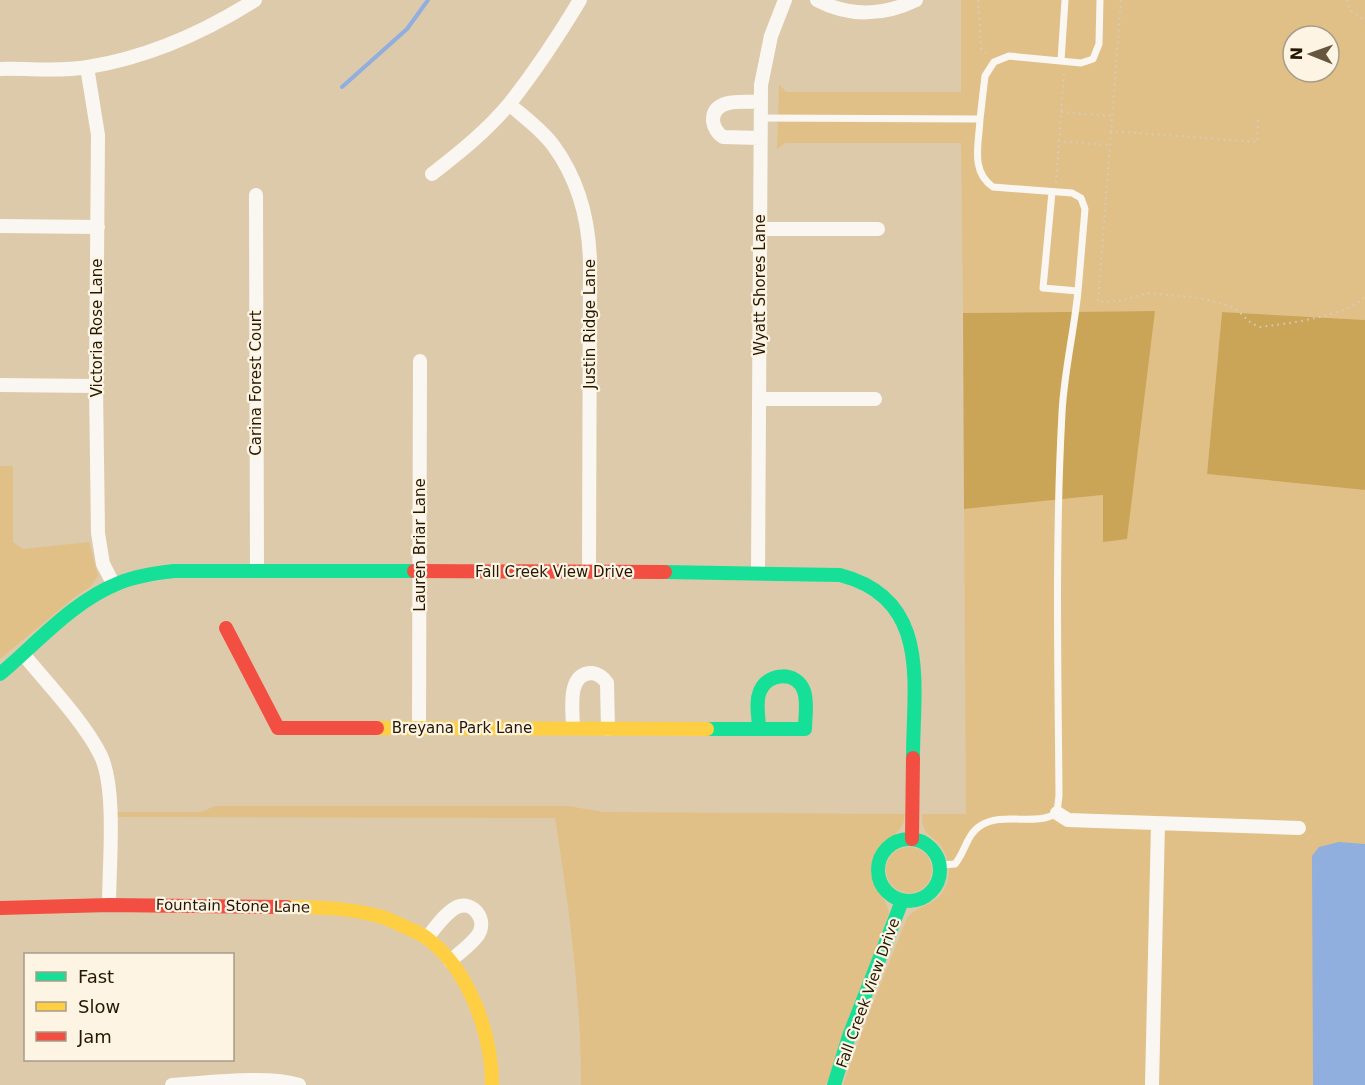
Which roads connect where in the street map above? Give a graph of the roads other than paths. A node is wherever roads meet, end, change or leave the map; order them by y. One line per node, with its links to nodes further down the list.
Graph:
1 (255, 0): 9 (street)
2 (580, 0): 12 (street)
3 (785, 0): 11 (street, Wyatt Shores Lane)
4 (817, 0): 5 (street)
5 (916, 0)
6 (1065, 0): 8 (lane)
7 (1100, 0): 8 (lane)
8 (1063, 61): 14 (lane)
9 (87, 67): 10 (street); 20 (street, Victoria Rose Lane)
10 (0, 69)
11 (761, 102): 13 (street, Wyatt Shores Lane); 15 (street)
12 (509, 104): 16 (street); 31 (street, Justin Ridge Lane)
13 (760, 118): 14 (lane); 15 (street, Wyatt Shores Lane)
14 (980, 119): 17 (lane)
15 (760, 138): 21 (street, Wyatt Shores Lane)
16 (432, 174)
17 (1053, 192): 23 (lane); 23 (lane)
18 (255, 195): 29 (street, Carina Forest Court)
19 (0, 226): 20 (street)
20 (98, 227): 26 (street, Victoria Rose Lane)
21 (761, 229): 22 (street); 27 (street, Wyatt Shores Lane)
22 (878, 229)
23 (1078, 291): 41 (lane)
24 (420, 361): 30 (street, Lauren Briar Lane)
25 (0, 385): 26 (street)
26 (96, 386): 33 (street, Victoria Rose Lane)
27 (760, 399): 28 (street); 32 (street, Wyatt Shores Lane)
28 (875, 399)
29 (257, 571): 30 (street, Fall Creek View Drive); 33 (street, Fall Creek View Drive)
30 (420, 571): 31 (street, Fall Creek View Drive); 37 (street, Lauren Briar Lane)
31 (589, 571): 32 (street, Fall Creek View Drive)
32 (758, 573): 44 (street, Fall Creek View Drive)
33 (114, 585): 35 (street, Fall Creek View Drive)
34 (226, 628): 37 (street, Breyana Park Lane)
35 (24, 655): 36 (street, Fall Creek View Drive); 47 (street)
36 (0, 674)
37 (419, 728): 38 (street, Breyana Park Lane)
38 (573, 728): 39 (street, Breyana Park Lane); 39 (street)
39 (608, 729): 40 (street, Breyana Park Lane)
40 (759, 729): 40 (street, Breyana Park Lane)
41 (1057, 813): 42 (street); 45 (lane)
42 (1158, 824): 43 (street); 55 (street)
43 (1299, 828)
44 (912, 839): 45 (street); 46 (street, Fall Creek View Drive)
45 (940, 865): 46 (street, Fall Creek View Drive)
46 (902, 901): 54 (street, Fall Creek View Drive)
47 (109, 905): 48 (street, Fountain Stone Lane); 49 (street, Fountain Stone Lane)
48 (0, 908)
49 (427, 938): 50 (street, Fountain Stone Lane); 50 (street)
50 (450, 961): 53 (street, Fountain Stone Lane)
51 (172, 1085): 52 (street)
52 (299, 1085)
53 (492, 1085)
54 (834, 1085)
55 (1152, 1085)

